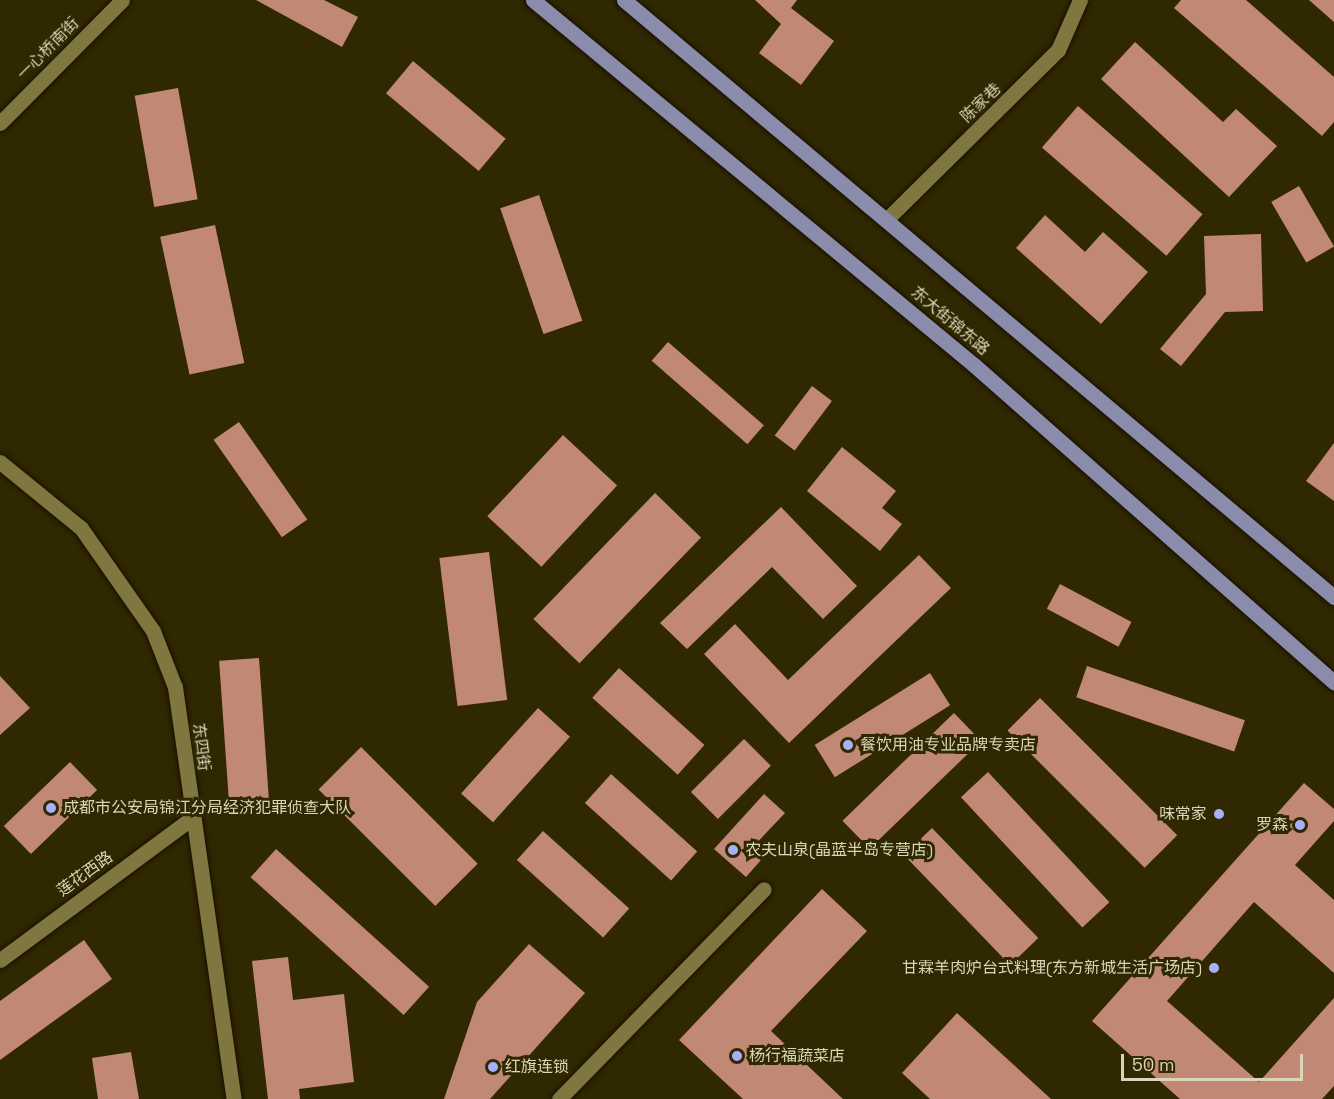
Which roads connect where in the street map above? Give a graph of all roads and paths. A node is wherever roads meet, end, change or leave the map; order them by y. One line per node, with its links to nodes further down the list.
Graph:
1 (122, 0): 5 (street, 一心桥南街)
2 (533, 0): 9 (main road, 东大街锦东路)
3 (624, 0): 6 (main road)
4 (1080, 0): 6 (street, 陈家巷)
5 (0, 123)
6 (888, 218): 8 (main road)
7 (0, 462): 10 (street, 东四街)
8 (1334, 597)
9 (1334, 682)
10 (192, 818): 12 (street, 莲花西路); 13 (street, 东四街)
11 (764, 890): 14 (street)
12 (0, 960)
13 (234, 1099)
14 (559, 1099)

